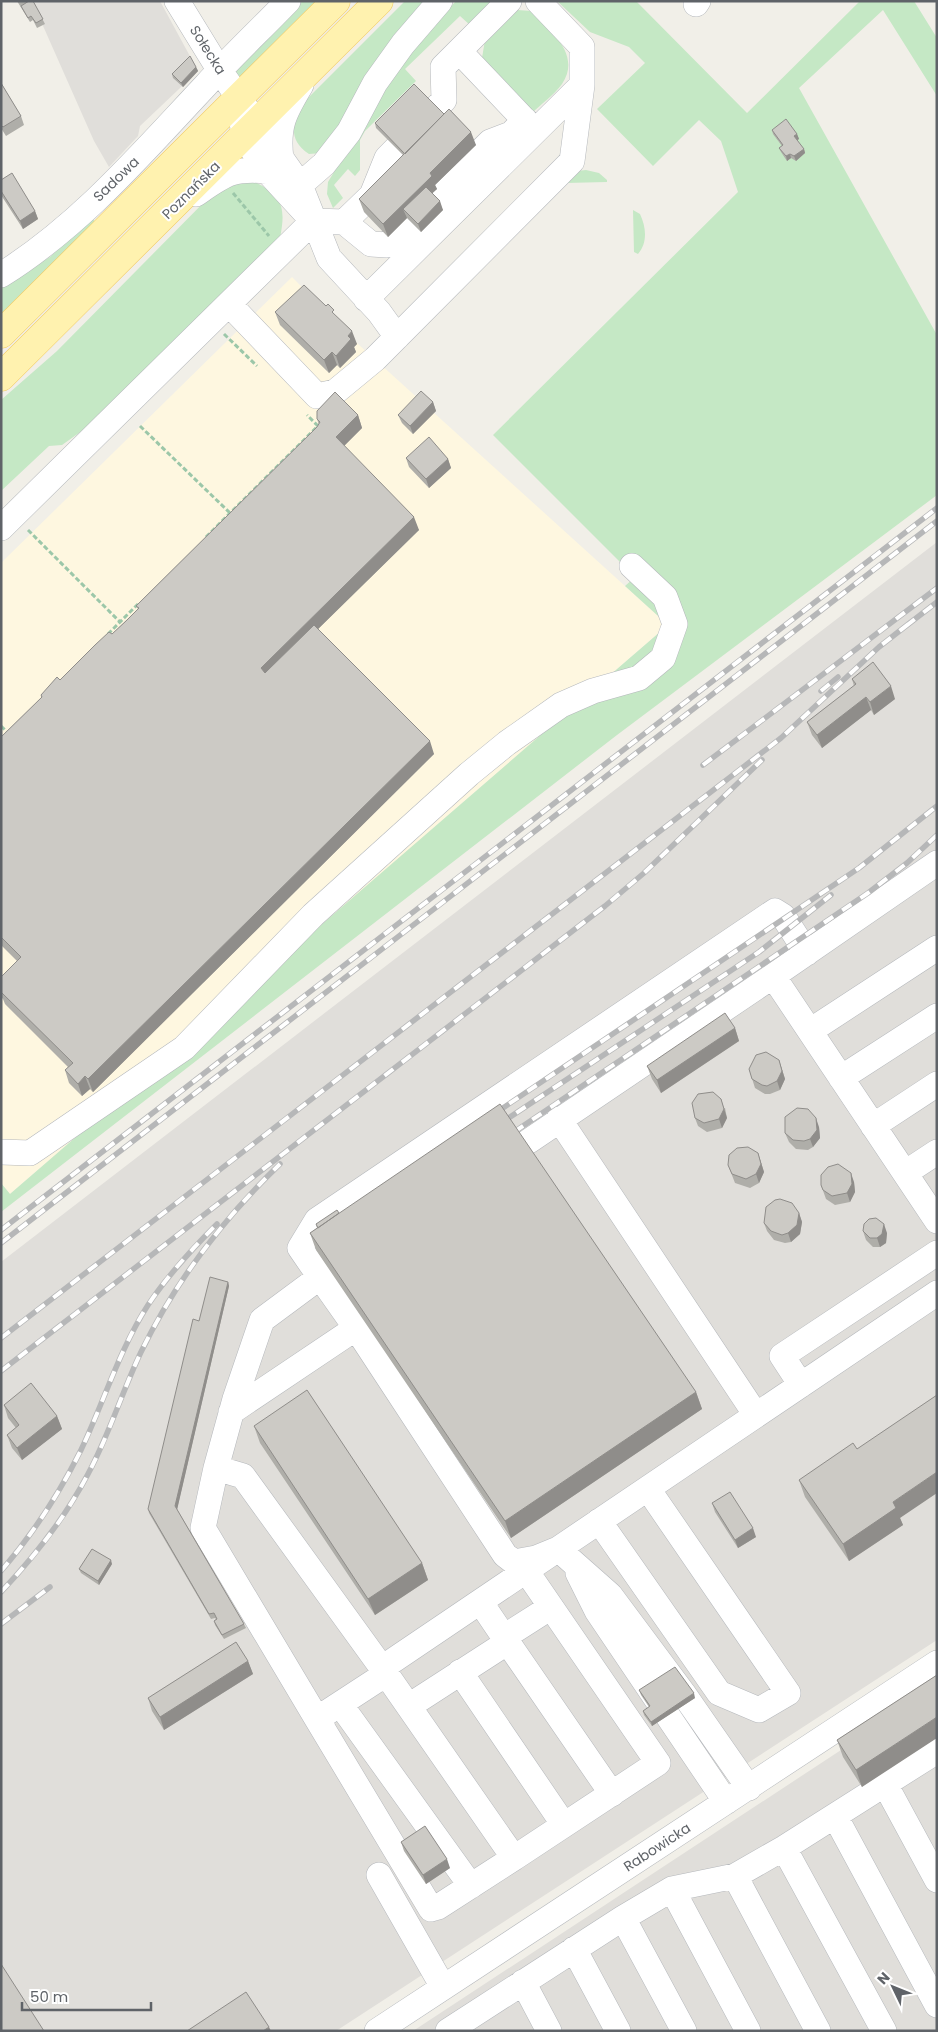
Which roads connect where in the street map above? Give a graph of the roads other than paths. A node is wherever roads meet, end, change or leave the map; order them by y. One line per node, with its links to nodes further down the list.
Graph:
1 (177, 1): 9 (street, Sołecka)
2 (288, 1): 9 (street, Sadowa)
3 (336, 1): 12 (main road)
4 (379, 1): 10 (main road, Poznańska)
5 (440, 1): 16 (street)
6 (509, 1): 8 (street)
7 (538, 1): 11 (street)
8 (459, 51): 13 (street); 20 (street)
9 (220, 71): 12 (street, Sołecka); 22 (street, Sadowa)
10 (310, 71): 14 (main road, Poznańska); 15 (street)
11 (582, 85): 13 (street); 26 (street)
12 (239, 98): 14 (street); 25 (main road)
13 (530, 126): 17 (street); 23 (street)
14 (250, 131): 15 (street); 18 (main road, Poznańska)
15 (274, 165): 16 (street); 18 (street); 19 (street)
16 (300, 185): 19 (street)
17 (433, 200)
18 (162, 219): 27 (main road, Poznańska)
19 (313, 221): 20 (street); 23 (street); 24 (street)
20 (344, 222): 21 (street)
21 (410, 222)
22 (1, 275)
23 (366, 299): 26 (street)
24 (229, 304): 26 (street); 28 (street)
25 (1, 334)
26 (397, 337)
27 (1, 377)
28 (8, 521)
29 (632, 566): 41 (street)
30 (937, 863): 32 (street)
31 (937, 948): 35 (street)
32 (807, 953): 33 (street); 46 (street)
33 (773, 976): 35 (street); 38 (street)
34 (937, 1016): 36 (street)
35 (810, 1031): 36 (street)
36 (842, 1078): 39 (street)
37 (937, 1084): 39 (street)
38 (559, 1119): 40 (street); 51 (street)
39 (873, 1126): 43 (street)
40 (529, 1141)
41 (1, 1152)
42 (937, 1152): 43 (street)
43 (905, 1173): 44 (street)
44 (937, 1221)
45 (937, 1253): 49 (street)
46 (320, 1277): 48 (street); 50 (street)
47 (937, 1293): 49 (street)
48 (356, 1328): 50 (street); 55 (street)
49 (801, 1385): 51 (street)
50 (231, 1412): 52 (street)
51 (756, 1415): 53 (street)
52 (216, 1468): 61 (street); 65 (street)
53 (648, 1489): 54 (street); 54 (street)
54 (599, 1521): 55 (street)
55 (566, 1556): 56 (street); 68 (street); 70 (street)
56 (527, 1572): 57 (street); 58 (street)
57 (481, 1603): 59 (street); 61 (street)
58 (550, 1607): 59 (street); 69 (street)
59 (506, 1639): 62 (street); 69 (street)
60 (937, 1664): 68 (street, Rabowicka)
61 (384, 1671): 63 (street); 64 (street)
62 (460, 1672): 64 (street); 72 (street)
63 (340, 1704): 65 (street); 78 (street)
64 (409, 1706): 74 (street)
65 (317, 1719): 78 (street)
66 (935, 1756): 67 (street)
67 (885, 1784): 71 (street); 77 (street)
68 (749, 1788): 70 (street, Rabowicka)
69 (612, 1794): 72 (street)
70 (726, 1802): 83 (street, Rabowicka)
71 (835, 1816): 73 (street); 84 (street)
72 (564, 1825): 74 (street)
73 (784, 1848): 76 (street); 93 (street)
74 (514, 1858): 78 (street)
75 (379, 1875): 83 (street)
76 (735, 1876): 79 (street); 92 (street)
77 (937, 1880)
78 (471, 1886)
79 (672, 1889): 80 (street); 91 (street)
80 (622, 1918): 81 (street); 90 (street)
81 (574, 1949): 82 (street); 89 (street)
82 (524, 1982): 85 (street); 88 (street)
83 (443, 1987): 86 (street, Rabowicka)
84 (937, 2006)
85 (477, 2023): 87 (street)
86 (377, 2031)
87 (448, 2031)
88 (550, 2031)
89 (618, 2031)
90 (684, 2031)
91 (748, 2031)
92 (818, 2031)
93 (884, 2031)

